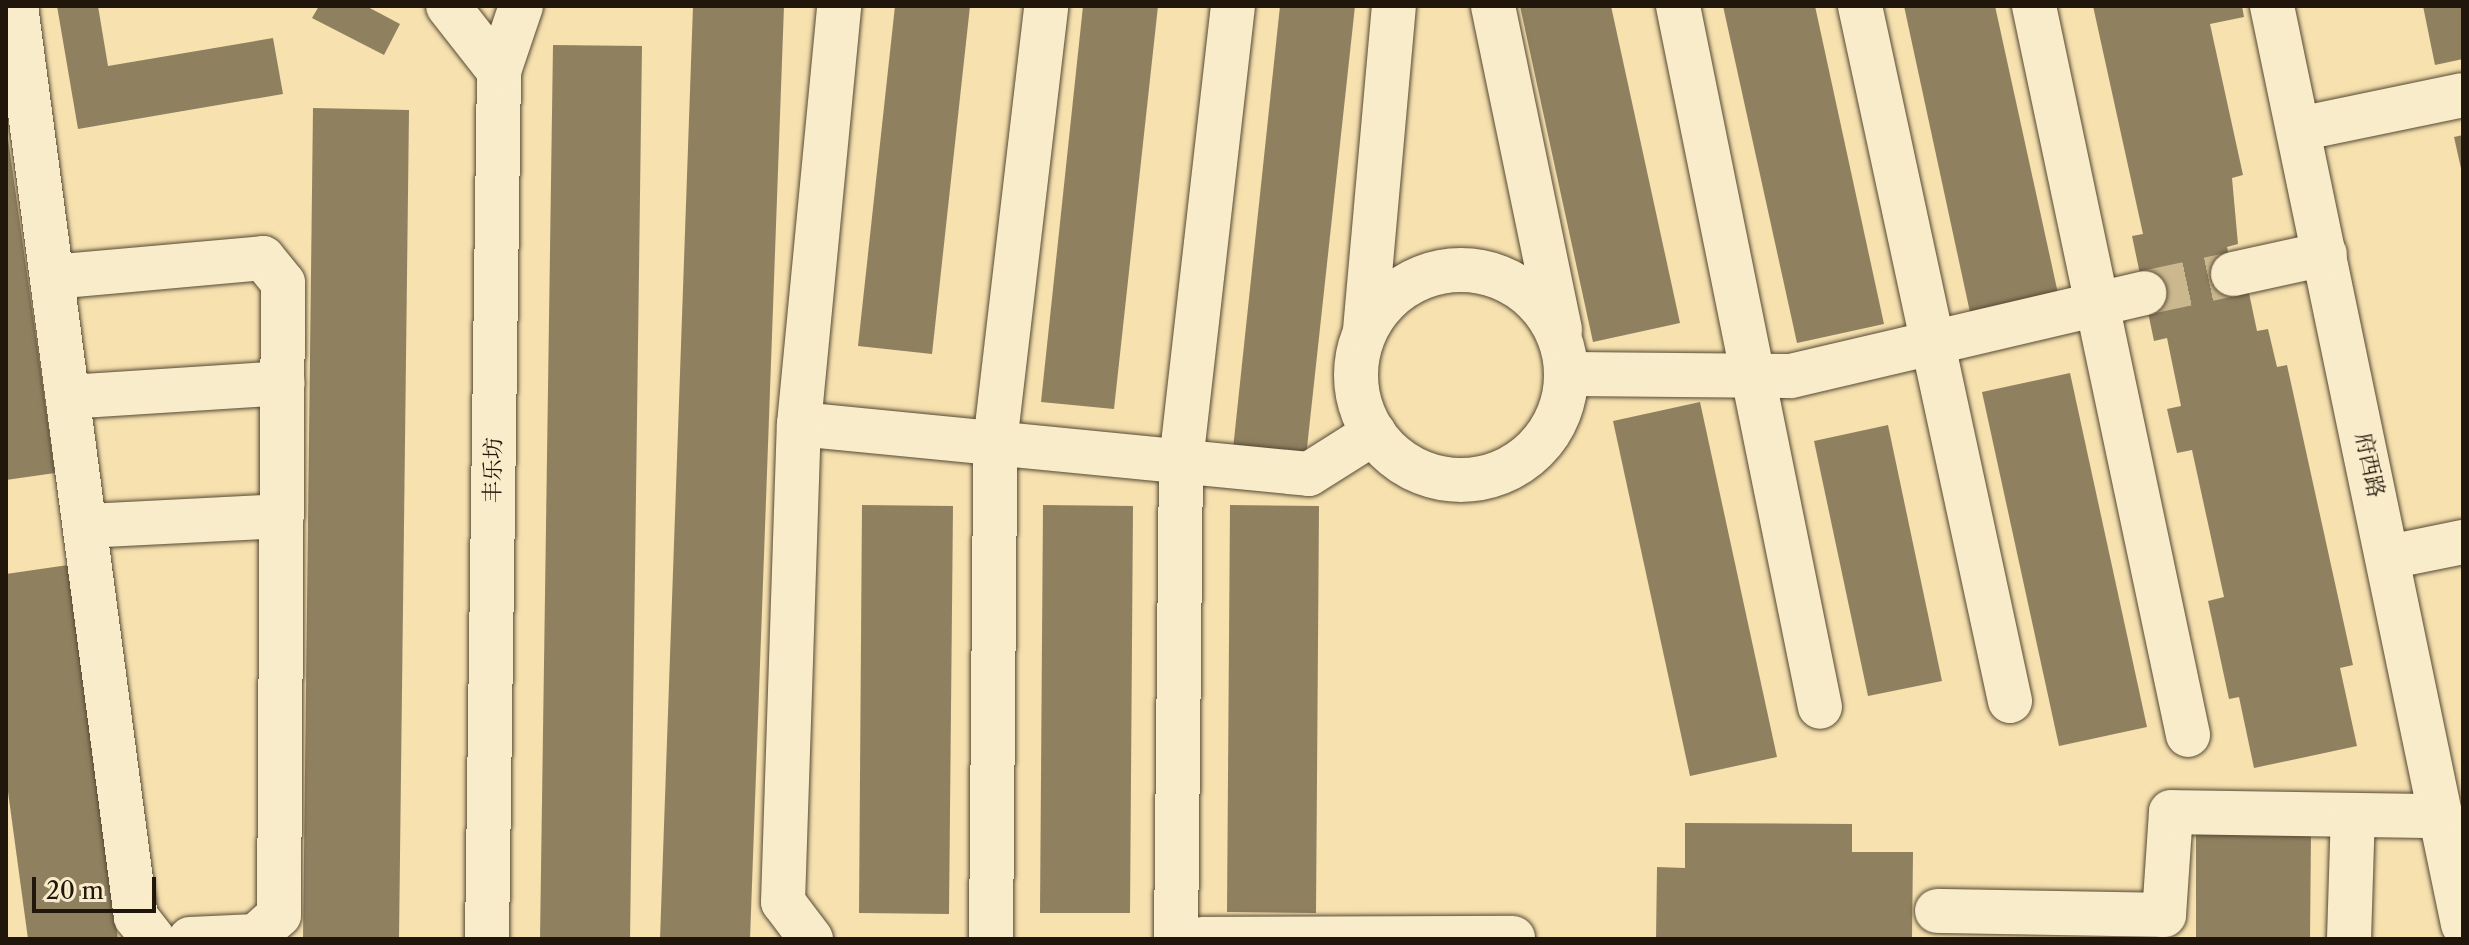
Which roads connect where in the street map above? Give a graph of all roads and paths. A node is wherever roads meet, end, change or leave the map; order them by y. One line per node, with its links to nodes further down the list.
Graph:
1 (448, 6): 13 (street)
2 (521, 6): 13 (street, 丰乐坊)
3 (839, 6): 27 (street)
4 (1046, 6): 29 (street)
5 (1233, 6): 30 (street)
6 (1394, 6): 21 (street)
7 (1493, 6): 23 (street)
8 (1678, 6): 24 (street)
9 (1860, 6): 22 (street)
10 (2034, 6): 20 (street)
11 (2272, 6): 15 (street, 府西路)
12 (14, 17): 18 (street)
13 (499, 71): 45 (street, 丰乐坊)
14 (2463, 95): 15 (street)
15 (2299, 129): 16 (street, 府西路)
16 (2325, 254): 17 (street); 34 (street, 府西路)
17 (2233, 274)
18 (52, 277): 25 (street); 26 (street)
19 (2144, 293): 20 (street)
20 (2097, 304): 22 (street); 37 (street)
21 (1364, 334): 23 (street); 28 (street)
22 (1933, 343): 24 (street); 35 (street)
23 (1565, 357): 24 (street); 28 (street)
24 (1752, 375): 36 (street)
25 (283, 383): 26 (street); 31 (street)
26 (68, 397): 32 (street)
27 (799, 424): 29 (street); 46 (street)
28 (1374, 433): 30 (street)
29 (995, 443): 30 (street); 47 (street)
30 (1181, 462): 48 (street)
31 (282, 516): 32 (street); 44 (street)
32 (85, 526): 43 (street)
33 (2463, 542): 34 (street)
34 (2389, 557): 39 (street, 府西路)
35 (2010, 701)
36 (1820, 707)
37 (2188, 735)
38 (2353, 815): 39 (street); 40 (street); 50 (street)
39 (2437, 816): 41 (street, 府西路)
40 (1937, 911)
41 (2463, 924)
42 (1513, 938): 49 (street)
43 (153, 939)
44 (190, 939)
45 (487, 939)
46 (811, 939)
47 (991, 939)
48 (1176, 939)
49 (1202, 939)
50 (2349, 939)

